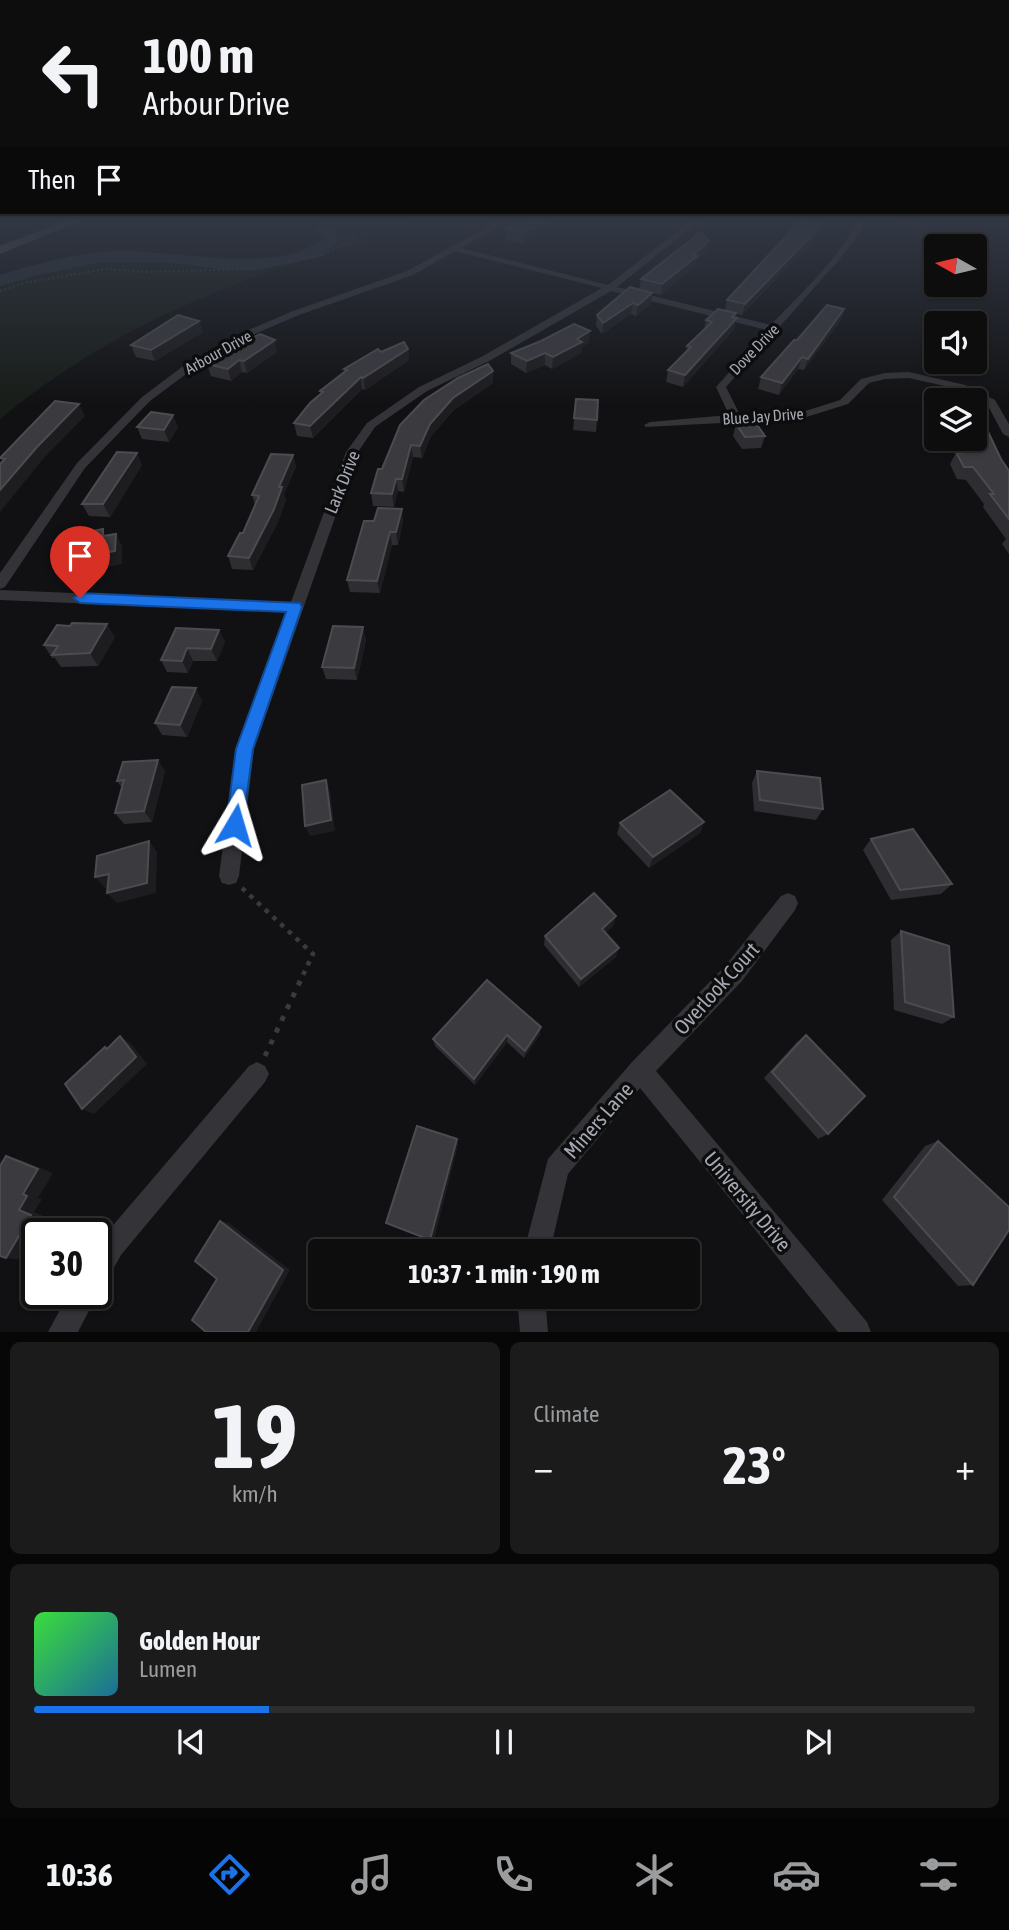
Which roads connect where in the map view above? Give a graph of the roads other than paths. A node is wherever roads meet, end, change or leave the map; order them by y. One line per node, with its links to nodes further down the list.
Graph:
1 (390, 280): 10 (street, Arbour Drive)
2 (583, 280): 5 (street)
3 (620, 280): 5 (street, Lark Drive)
4 (817, 280): 6 (street, Dove Drive)
5 (611, 287): 6 (street); 12 (street, Lark Drive)
6 (775, 329): 7 (street, Dove Drive)
7 (736, 418): 8 (street, Blue Jay Drive); 9 (street, Blue Jay Drive)
8 (650, 425)
9 (1009, 434)
10 (0, 584)
11 (0, 595): 12 (street)
12 (295, 607): 13 (street, Lark Drive)
13 (229, 876)
14 (788, 903): 15 (street, Overlook Court)
15 (640, 1070): 17 (street, Miners Lane); 23 (street, University Drive)
16 (257, 1074): 18 (street)
17 (540, 1239)
18 (112, 1245)
19 (75, 1309): 21 (street)
20 (532, 1309): 22 (street)
21 (62, 1332)
22 (534, 1332)
23 (857, 1332)

